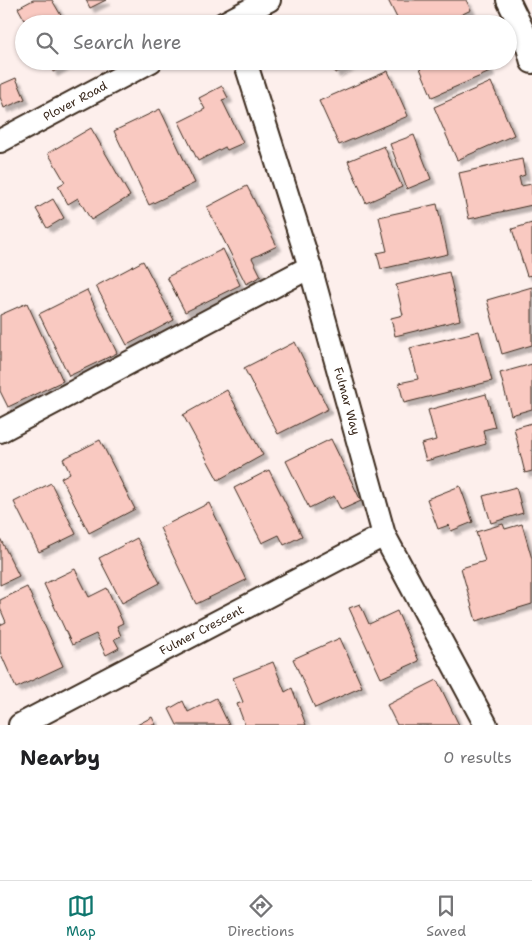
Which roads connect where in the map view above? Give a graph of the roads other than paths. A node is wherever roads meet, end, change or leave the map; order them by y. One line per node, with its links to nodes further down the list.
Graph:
1 (269, 0): 3 (street)
2 (508, 0): 4 (street)
3 (242, 15)
4 (515, 15)
5 (517, 19): 6 (street)
6 (532, 62)
7 (134, 70): 9 (street, Plover Road)
8 (247, 70): 10 (street, Fulmar Way)
9 (0, 140)
10 (310, 267): 11 (street); 12 (street, Fulmar Way)
11 (0, 432)
12 (384, 535): 13 (street, Fulmer Crescent); 14 (street, Fulmar Way)
13 (20, 725)
14 (486, 725)

